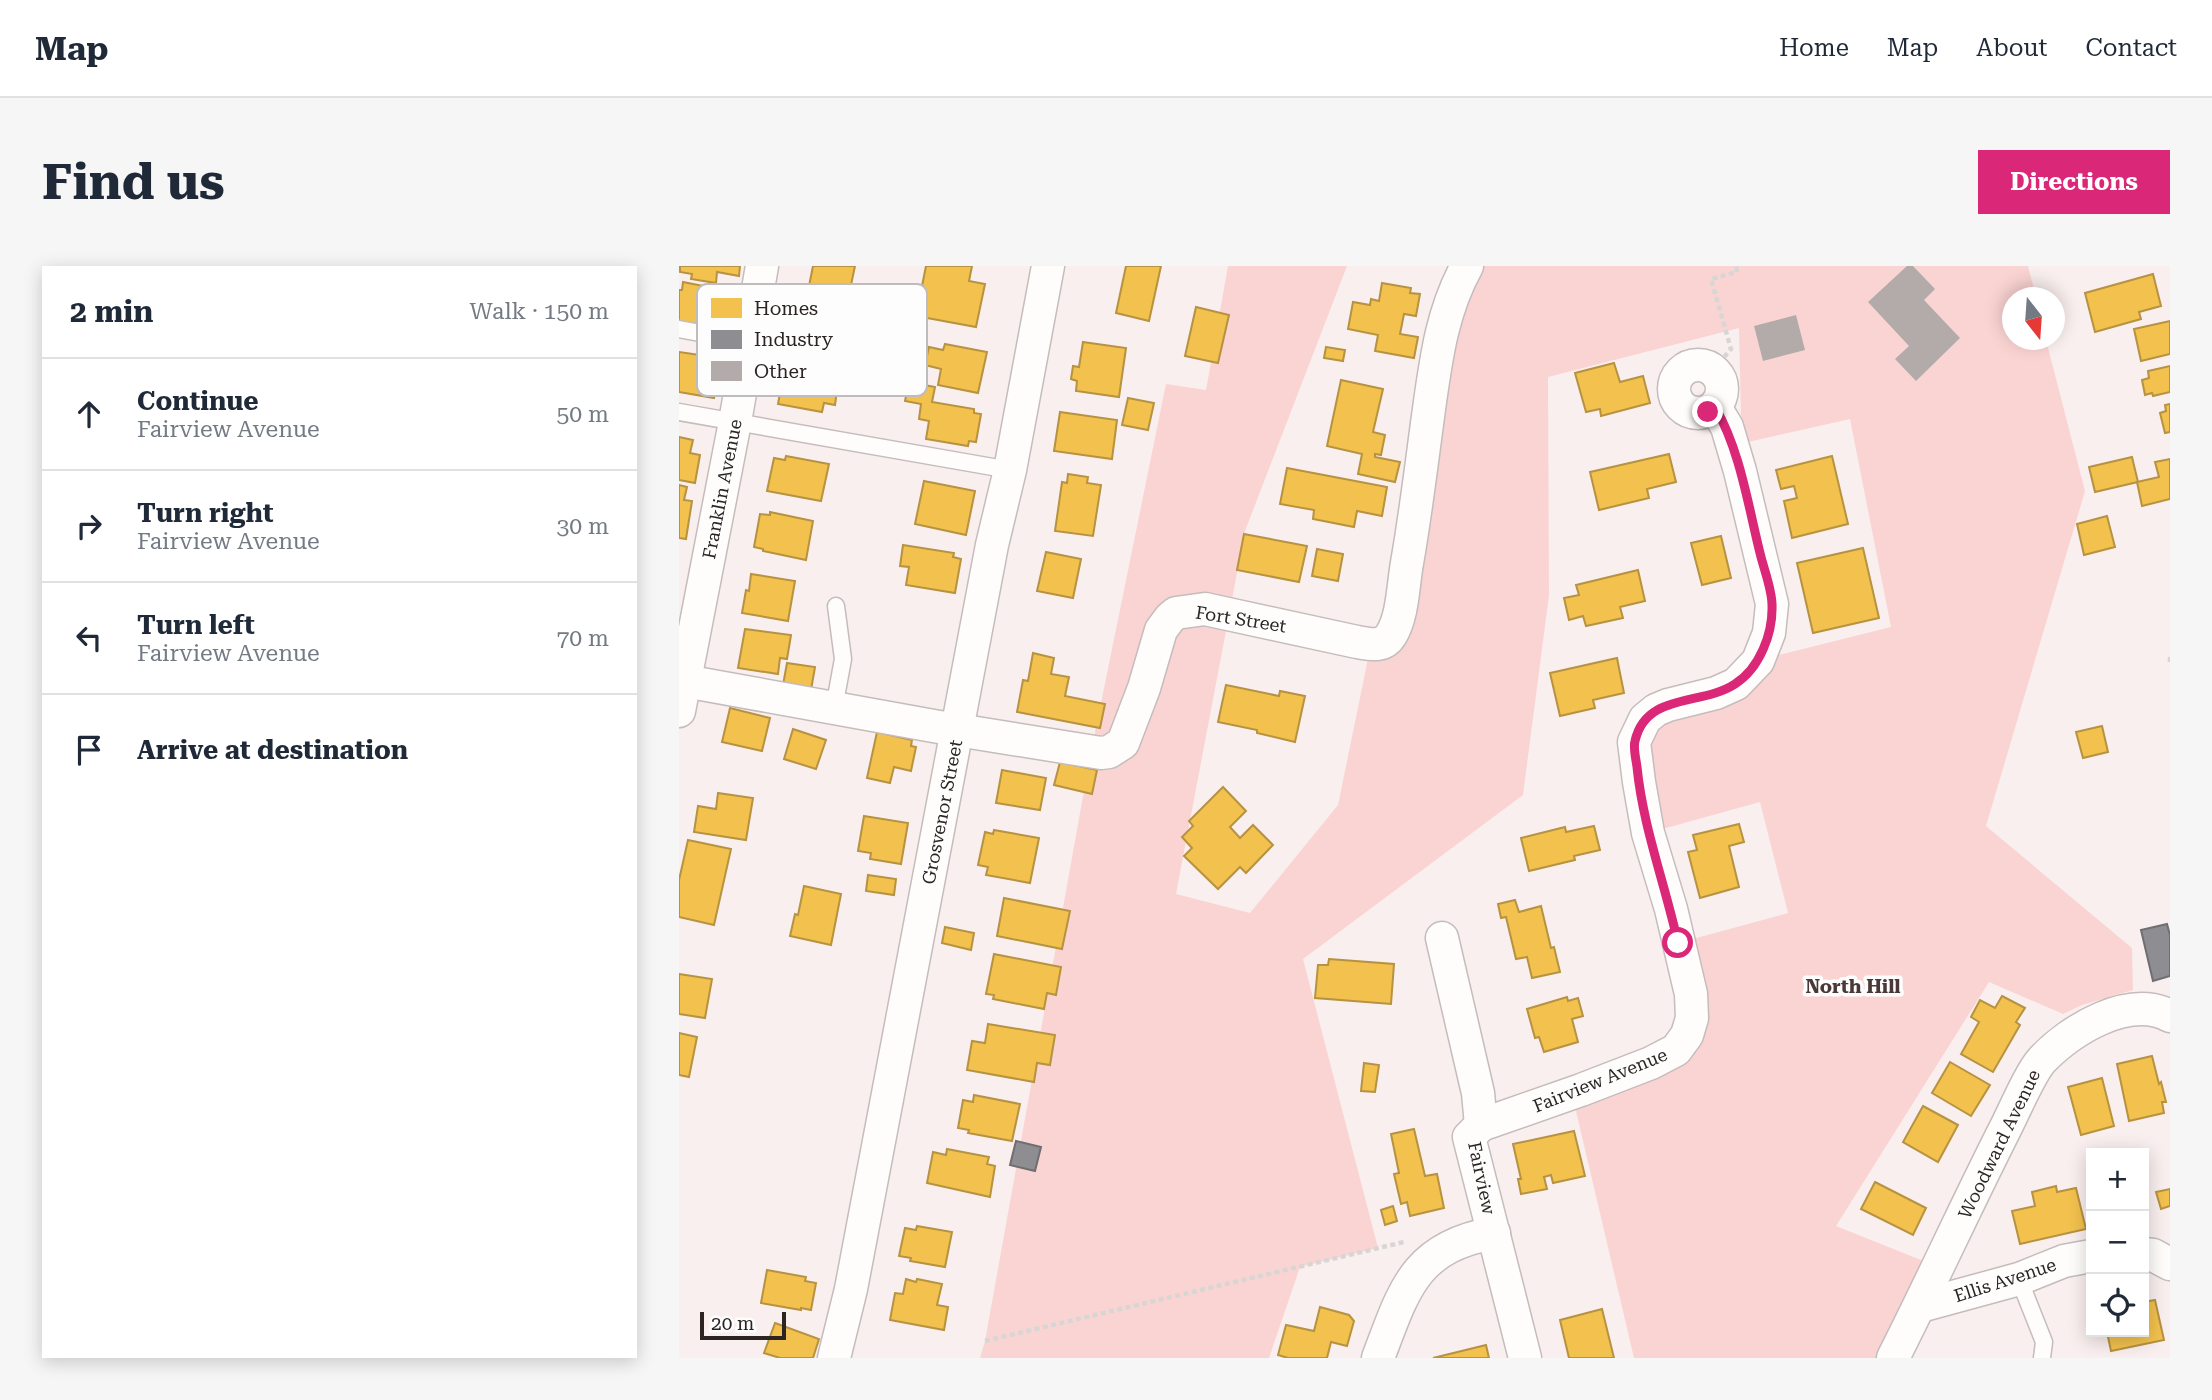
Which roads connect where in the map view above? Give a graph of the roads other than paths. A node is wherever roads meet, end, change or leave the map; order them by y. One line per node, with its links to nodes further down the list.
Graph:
1 (762, 266): 4 (street, Franklin Avenue)
2 (1048, 266): 11 (street, Grosvenor Street)
3 (1467, 266): 15 (street, Fort Street)
4 (759, 284)
5 (679, 329): 6 (lane)
6 (697, 332)
7 (740, 396): 10 (street, Franklin Avenue)
8 (1715, 407): 8 (street); 18 (street, Fairview Avenue)
9 (679, 412): 10 (lane)
10 (735, 422): 11 (lane); 13 (street, Franklin Avenue)
11 (1010, 470): 15 (street, Grosvenor Street)
12 (836, 606): 14 (lane)
13 (681, 691): 14 (street, Fort Street)
14 (834, 708): 15 (street, Fort Street)
15 (958, 729): 25 (street, Grosvenor Street)
16 (1442, 938): 18 (street)
17 (2170, 1016): 24 (street, Woodward Avenue)
18 (1481, 1125): 19 (street, Fairview)
19 (1494, 1233): 26 (street); 27 (street)
20 (2149, 1255): 22 (street)
21 (2086, 1257): 23 (street, Ellis Avenue)
22 (2170, 1264)
23 (2019, 1279): 24 (street, Ellis Avenue); 29 (lane)
24 (1920, 1306): 28 (street, Woodward Avenue)
25 (834, 1358)
26 (1378, 1358)
27 (1525, 1358)
28 (1893, 1358)
29 (2042, 1358)

